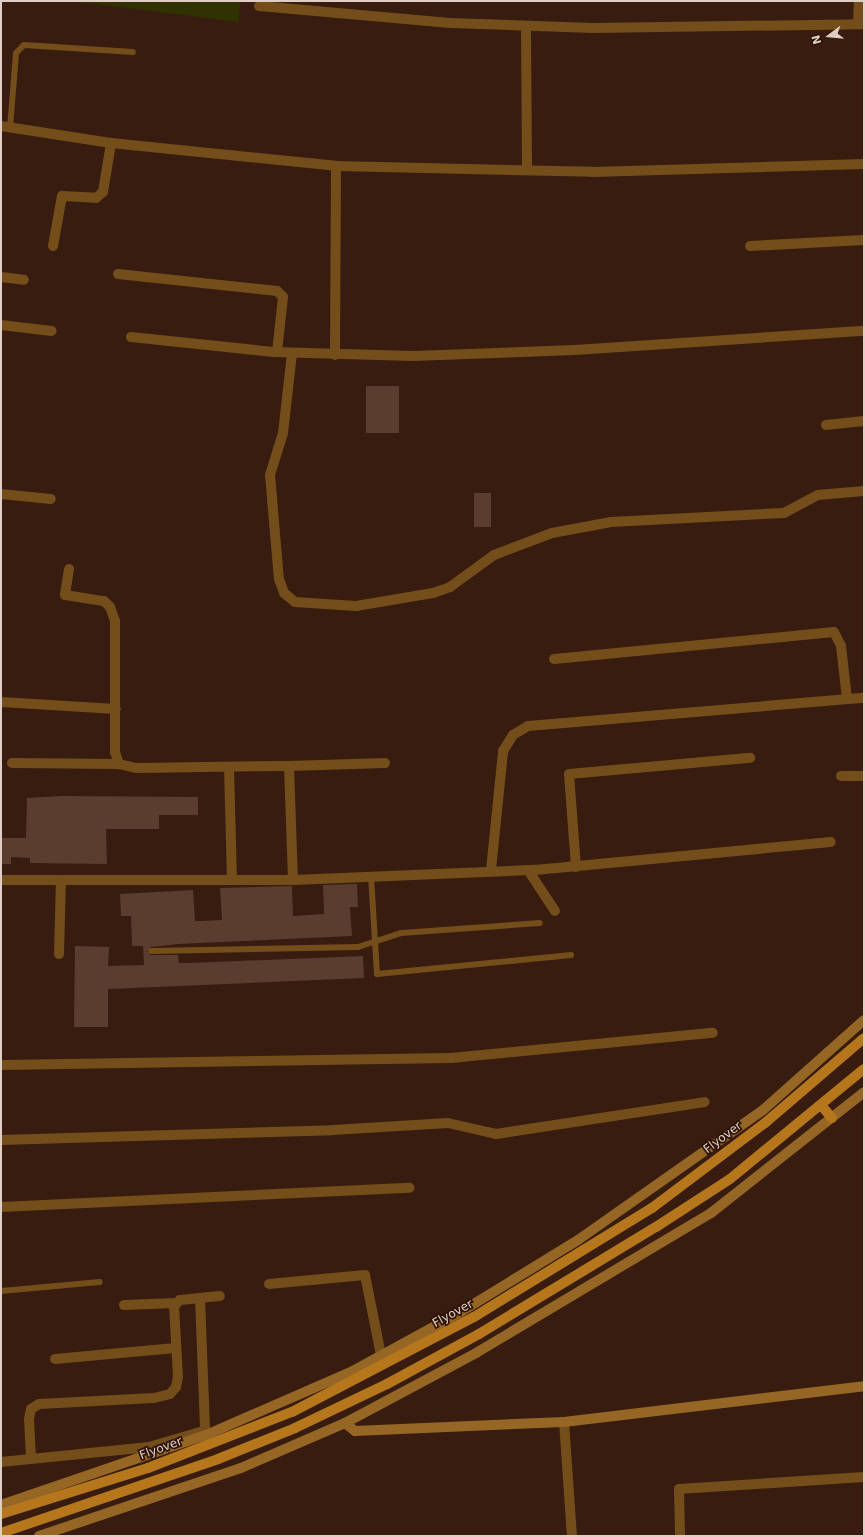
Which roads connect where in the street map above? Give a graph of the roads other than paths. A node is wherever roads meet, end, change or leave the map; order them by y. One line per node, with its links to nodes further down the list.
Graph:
1 (859, 1): 3 (street)
2 (259, 6): 4 (street)
3 (861, 24): 4 (street)
4 (526, 26): 10 (street)
5 (133, 52): 6 (lane)
6 (5, 127): 7 (street)
7 (111, 143): 9 (street); 12 (street)
8 (864, 164): 10 (street)
9 (336, 166): 10 (street); 23 (street)
10 (527, 169)
11 (864, 240): 13 (street)
12 (53, 246)
13 (750, 246)
14 (118, 274): 21 (street)
15 (1, 277): 16 (street)
16 (24, 280)
17 (1, 325): 18 (street)
18 (52, 331)
19 (864, 331): 23 (street)
20 (131, 337): 21 (street)
21 (277, 352): 22 (street)
22 (292, 353): 23 (street); 26 (street)
23 (335, 355)
24 (864, 421): 25 (street)
25 (826, 425)
26 (864, 492)
27 (1, 494): 28 (street)
28 (51, 499)
29 (69, 568): 34 (street)
30 (554, 659): 32 (street)
31 (864, 698): 32 (street)
32 (847, 699): 45 (street)
33 (1, 702): 34 (street)
34 (116, 709): 38 (street)
35 (750, 758): 44 (street)
36 (12, 763): 38 (street)
37 (385, 763): 39 (street)
38 (119, 764): 40 (street)
39 (289, 766): 40 (street); 51 (street)
40 (229, 767): 50 (street)
41 (842, 776): 42 (street)
42 (864, 776)
43 (831, 842): 44 (street)
44 (576, 866): 46 (street)
45 (491, 870): 46 (street); 47 (street)
46 (528, 870): 52 (street)
47 (371, 876): 51 (street); 54 (lane)
48 (1, 880): 49 (street)
49 (61, 880): 50 (street); 56 (street)
50 (232, 880): 51 (street)
51 (293, 880)
52 (554, 911)
53 (540, 923): 54 (lane)
54 (374, 943): 55 (lane); 57 (lane)
55 (151, 951)
56 (59, 954)
57 (571, 955)
58 (864, 1020): 78 (street)
59 (713, 1033): 61 (street)
60 (864, 1038): 88 (main road, Flyover)
61 (1, 1066)
62 (864, 1070): 65 (main road)
63 (864, 1092): 66 (street)
64 (705, 1102): 67 (street)
65 (821, 1106): 66 (main road); 89 (main road)
66 (832, 1118): 82 (street)
67 (1, 1140)
68 (410, 1188): 69 (street)
69 (1, 1207)
70 (100, 1282): 72 (lane)
71 (269, 1284): 78 (street)
72 (1, 1292)
73 (220, 1296): 74 (street)
74 (200, 1298): 75 (street); 83 (street)
75 (176, 1303): 76 (street); 77 (street)
76 (124, 1305)
77 (176, 1348): 79 (street); 84 (street)
78 (381, 1355): 83 (street)
79 (55, 1359)
80 (864, 1386): 81 (street)
81 (564, 1422): 82 (street); 91 (street)
82 (345, 1423): 90 (street)
83 (206, 1433): 84 (street); 87 (street)
84 (31, 1458): 85 (street)
85 (1, 1462)
86 (864, 1477): 92 (street)
87 (1, 1505)
88 (1, 1514)
89 (1, 1533)
90 (39, 1536)
91 (572, 1536)
92 (680, 1536)

